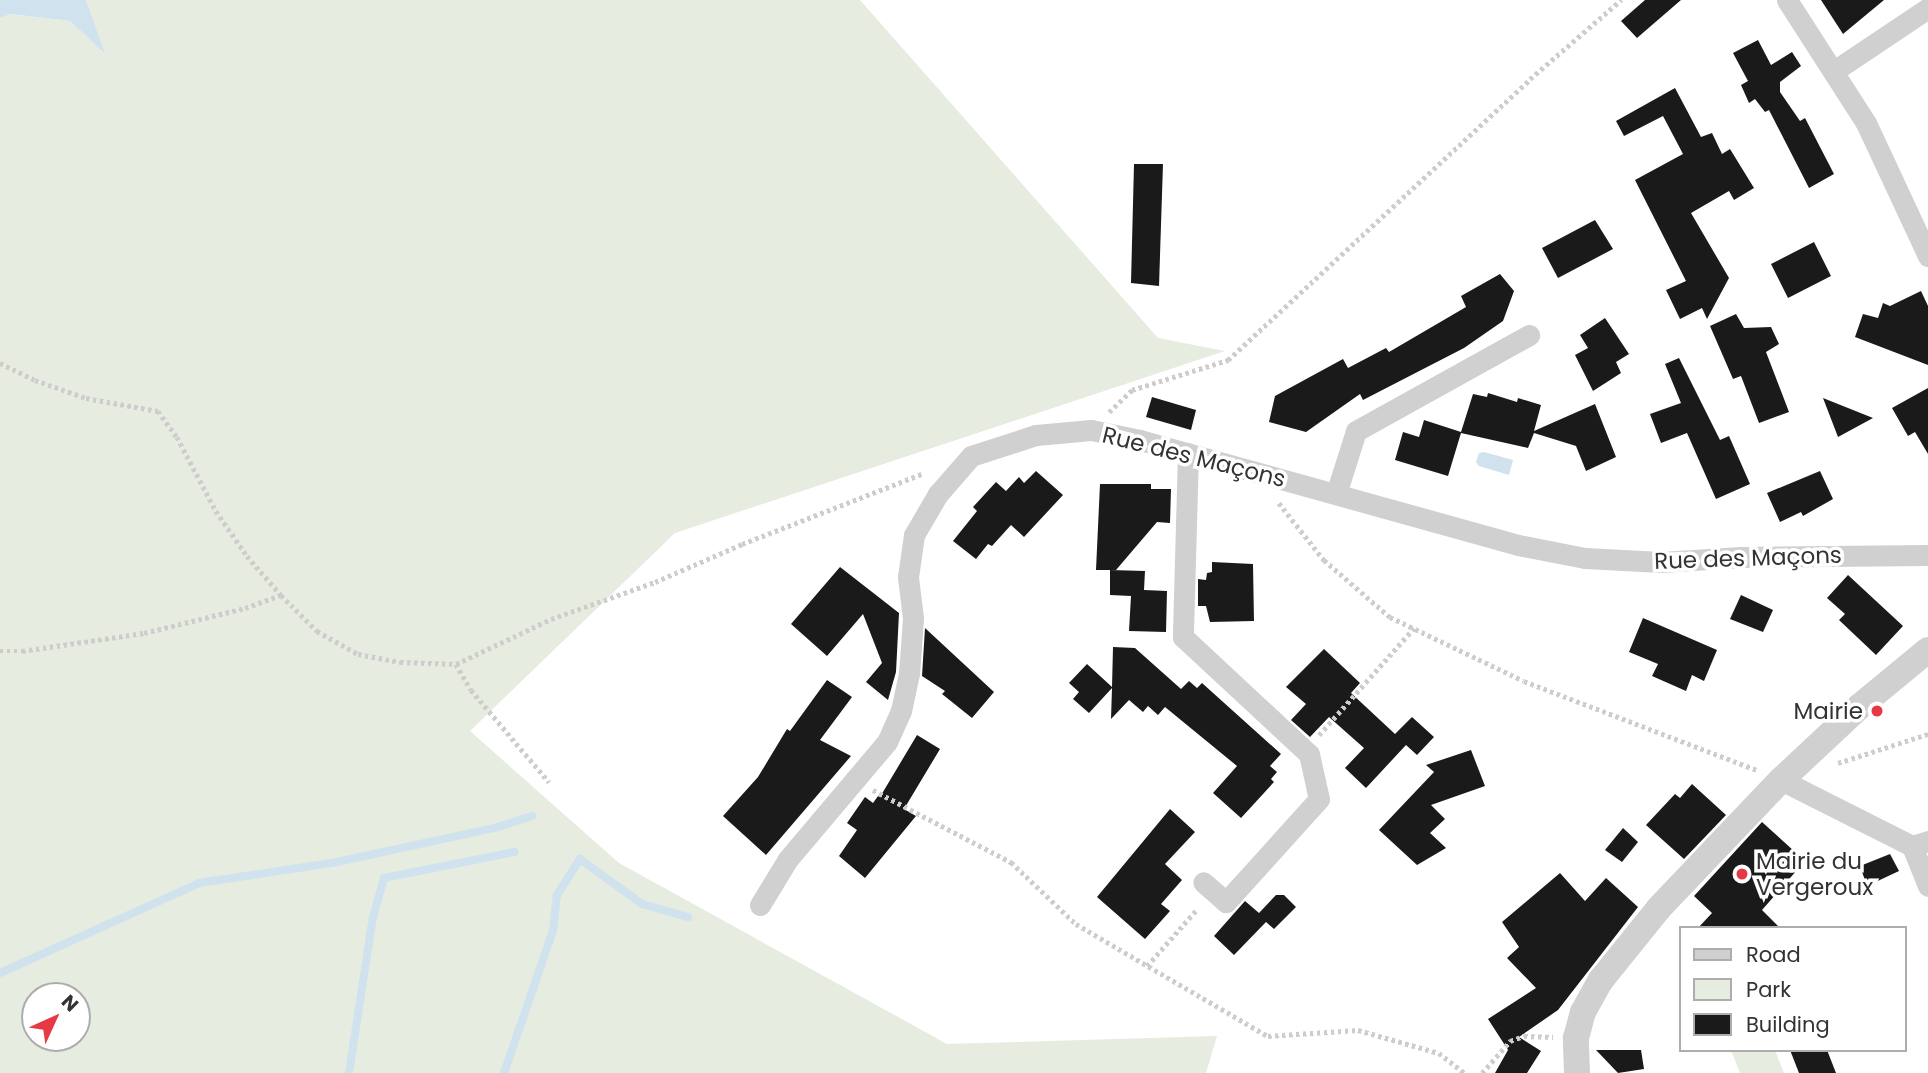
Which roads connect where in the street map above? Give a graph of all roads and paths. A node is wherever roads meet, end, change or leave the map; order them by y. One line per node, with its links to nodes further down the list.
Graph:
1 (1621, 0): 8 (path)
2 (1787, 0): 4 (street)
3 (1928, 8): 4 (street)
4 (1834, 71): 5 (street)
5 (1928, 256)
6 (1529, 335): 12 (street)
7 (0, 363): 14 (path)
8 (1091, 430): 9 (street, Rue des Maçons); 10 (street, Rue des Maçons)
9 (1188, 453): 11 (street, Rue des Maçons); 20 (street)
10 (971, 456): 18 (path); 23 (street)
11 (1255, 472): 12 (street, Rue des Maçons); 15 (path)
12 (1336, 494): 13 (street, Rue des Maçons)
13 (1928, 555)
14 (281, 595): 17 (path); 18 (path)
15 (1414, 628): 20 (path); 22 (path)
16 (1928, 650): 22 (street)
17 (0, 651)
18 (456, 664): 24 (path)
19 (1928, 734): 21 (path)
20 (1305, 750): 26 (street)
21 (1832, 765)
22 (1781, 780): 25 (street); 29 (street)
23 (857, 781): 28 (street); 30 (path)
24 (549, 782)
25 (1920, 844): 27 (street)
26 (1203, 882)
27 (1928, 886)
28 (760, 905)
29 (1576, 1038): 31 (path); 32 (street)
30 (1465, 1073)
31 (1482, 1073)
32 (1577, 1073)

